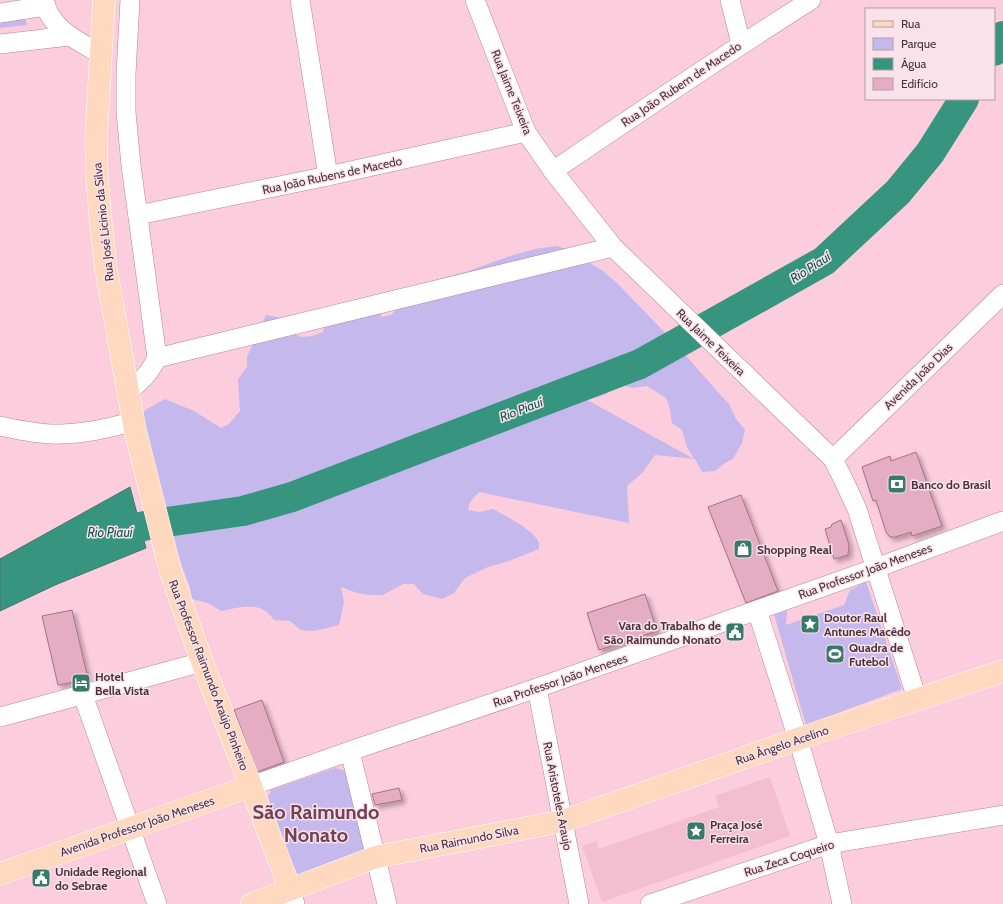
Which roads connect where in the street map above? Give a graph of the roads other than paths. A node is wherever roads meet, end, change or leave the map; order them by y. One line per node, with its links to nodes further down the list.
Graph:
1 (104, 0): 12 (main road, Rua José Licinio da Silva)
2 (130, 0): 16 (street)
3 (300, 0): 15 (street)
4 (475, 0): 13 (street, Rua Jaime Teixeira)
5 (730, 0): 11 (street)
6 (811, 0): 11 (street, Rua João Rubem de Macedo)
7 (45, 3): 8 (street); 9 (street)
8 (0, 13)
9 (69, 36): 10 (street); 12 (street)
10 (0, 44)
11 (741, 44): 14 (street, Rua João Rubem de Macedo)
12 (101, 54): 20 (main road, Rua José Licinio da Silva)
13 (526, 132): 14 (street, Rua Jaime Teixeira); 15 (street, Rua João Rubens de Macedo)
14 (553, 171): 17 (street, Rua Jaime Teixeira)
15 (328, 176): 16 (street, Rua João Rubens de Macedo)
16 (138, 215): 19 (street)
17 (613, 247): 19 (street); 23 (street, Rua Jaime Teixeira)
18 (1003, 294): 23 (street, Avenida João Dias)
19 (157, 358): 20 (street)
20 (128, 391): 22 (main road, Rua José Licinio da Silva)
21 (0, 426): 22 (street)
22 (135, 431): 27 (main road, Rua Professor Raimundo Araújo Pinheiro)
23 (833, 459): 25 (street, Rua Jaime Teixeira)
24 (1003, 521): 25 (street, Rua Professor João Meneses)
25 (876, 568): 26 (street, Rua Professor João Meneses); 31 (street, Rua Jaime Teixeira)
26 (757, 610): 29 (street, Rua Professor João Meneses); 33 (street)
27 (202, 662): 30 (street); 35 (main road, Rua Professor Raimundo Araújo Pinheiro)
28 (1003, 671): 31 (main road, Rua Ângelo Acelino)
29 (538, 688): 34 (street, Rua Professor João Meneses); 37 (street, Rua Aristoteles Araujo)
30 (83, 695): 32 (street); 38 (street)
31 (917, 699): 33 (main road, Rua Ângelo Acelino)
32 (0, 717)
33 (798, 739): 37 (main road, Rua Ângelo Acelino); 39 (street)
34 (350, 751): 35 (street, Rua Professor João Meneses); 40 (street)
35 (251, 786): 38 (main road, Avenida Professor João Meneses); 42 (main road, Rua Professor Raimundo Araújo Pinheiro)
36 (1003, 815): 39 (street, Rua Zeca Coqueiro)
37 (563, 821): 40 (main road, Rua Raimundo Silva); 46 (street, Rua Aristoteles Araujo)
38 (130, 829): 41 (main road, Avenida Professor João Meneses); 43 (street)
39 (829, 844): 47 (street, Rua Zeca Coqueiro); 48 (street)
40 (376, 857): 42 (main road, Rua Raimundo Silva); 45 (street)
41 (0, 874)
42 (293, 897): 44 (main road, Rua Raimundo Silva)
43 (157, 904)
44 (252, 904)
45 (387, 904)
46 (579, 904)
47 (650, 904)
48 (842, 904)

